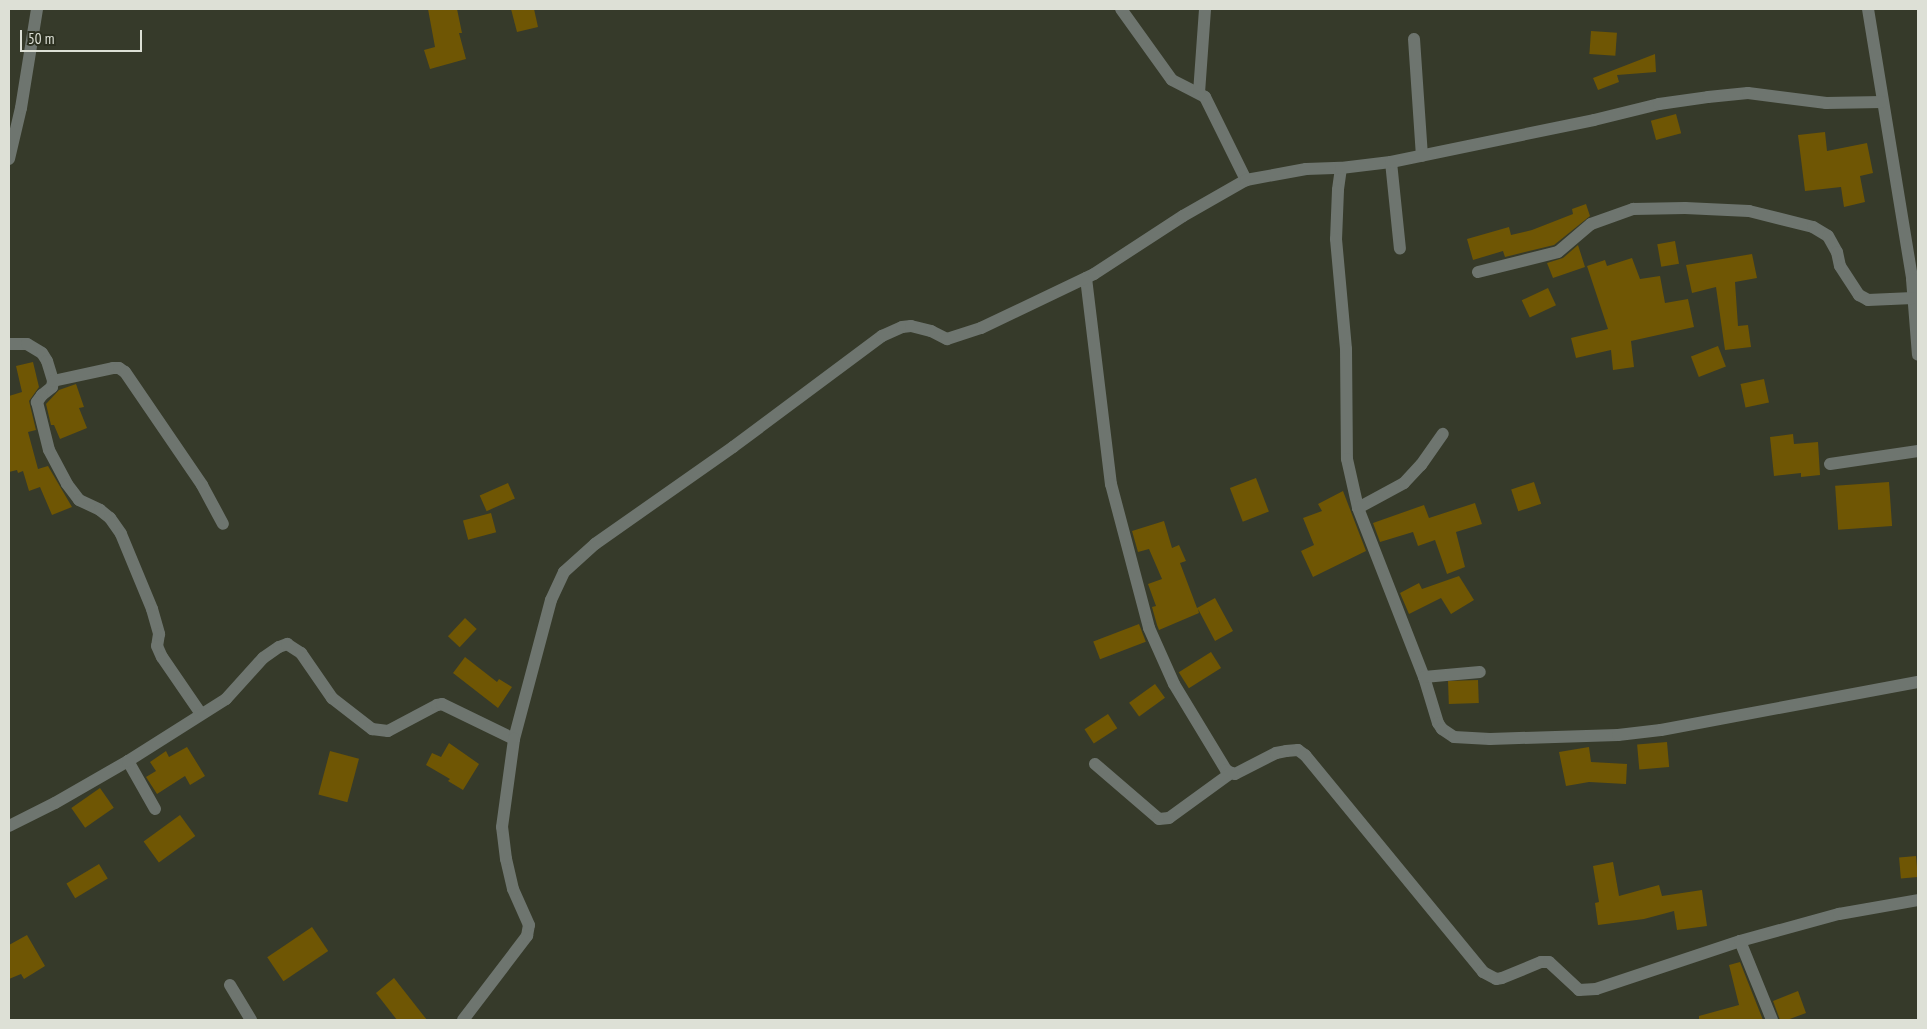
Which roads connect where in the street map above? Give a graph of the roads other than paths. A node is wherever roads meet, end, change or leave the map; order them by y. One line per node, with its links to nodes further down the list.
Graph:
1 (37, 9): 9 (street)
2 (1121, 9): 6 (street)
3 (1205, 9): 6 (street)
4 (1868, 9): 7 (street)
5 (1414, 39): 8 (street)
6 (1199, 93): 12 (street)
7 (1882, 102): 8 (street); 16 (street)
8 (1422, 156): 10 (street)
9 (9, 159)
10 (1391, 162): 11 (street); 13 (street)
11 (1342, 168): 12 (street); 24 (street)
12 (1246, 180): 15 (street)
13 (1400, 249)
14 (1478, 272): 17 (street)
15 (1086, 278): 30 (street); 33 (street)
16 (1915, 279): 17 (street)
17 (1913, 298): 19 (street)
18 (9, 344): 20 (street)
19 (1918, 355)
20 (53, 381): 25 (street); 29 (street)
21 (1443, 434): 24 (street)
22 (1918, 451): 23 (street)
23 (1830, 464)
24 (1358, 508): 27 (street)
25 (223, 524)
26 (1480, 672): 27 (street)
27 (1424, 677): 28 (street)
28 (1918, 682)
29 (201, 714): 30 (street); 31 (street)
30 (514, 739): 40 (street)
31 (128, 761): 34 (street); 35 (street)
32 (1095, 764): 33 (street)
33 (1231, 773): 37 (street)
34 (156, 809)
35 (9, 826)
36 (1918, 900): 37 (street)
37 (1740, 941): 41 (street)
38 (230, 985): 39 (street)
39 (251, 1020)
40 (463, 1020)
41 (1772, 1020)

